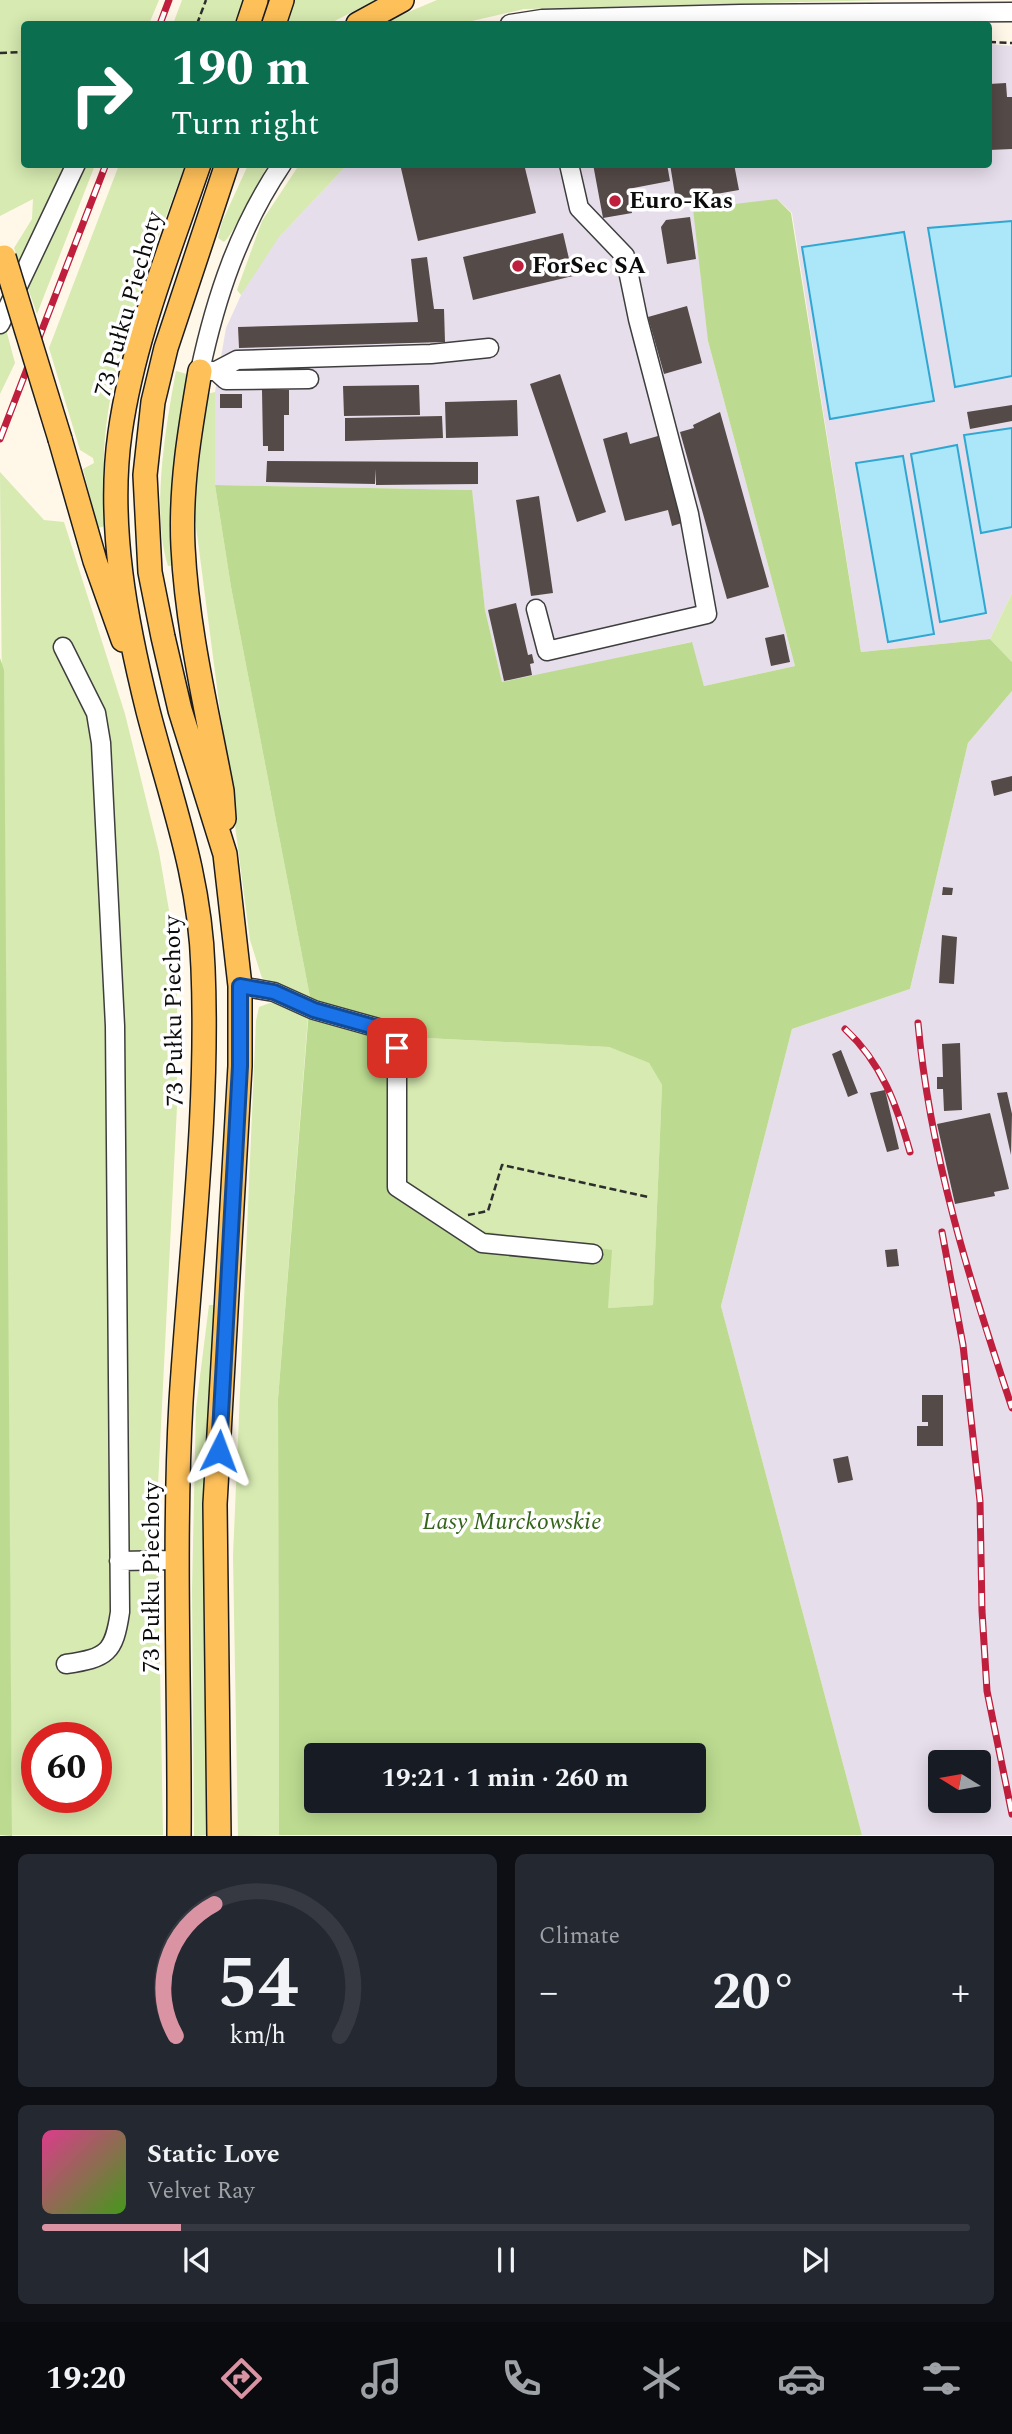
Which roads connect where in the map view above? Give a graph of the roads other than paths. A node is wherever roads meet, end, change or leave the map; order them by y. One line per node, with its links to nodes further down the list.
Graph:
1 (256, 0): 5 (main road)
2 (282, 0): 6 (main road)
3 (402, 0): 7 (main road)
4 (1009, 14): 8 (street)
5 (249, 21)
6 (275, 21)
7 (364, 21)
8 (567, 21)
9 (74, 168): 17 (street)
10 (198, 168): 23 (main road, 73 Pułku Piechoty)
11 (226, 168): 15 (main road)
12 (235, 168): 15 (main road)
13 (280, 168): 19 (street)
14 (570, 168): 21 (street)
15 (216, 198): 24 (main road, 73 Pułku Piechoty)
16 (2, 252): 23 (main road, bridge)
17 (0, 324)
18 (489, 348): 19 (street)
19 (208, 371): 20 (street); 24 (main road)
20 (309, 379)
21 (536, 609)
22 (63, 647): 28 (street)
23 (148, 710): 27 (main road, 73 Pułku Piechoty)
24 (225, 854): 25 (main road, 73 Pułku Piechoty)
25 (240, 986): 26 (street); 31 (main road, 73 Pułku Piechoty)
26 (593, 1254)
27 (177, 1560): 28 (street); 30 (main road, 73 Pułku Piechoty)
28 (119, 1561): 29 (street)
29 (66, 1664)
30 (178, 1836)
31 (219, 1836)

